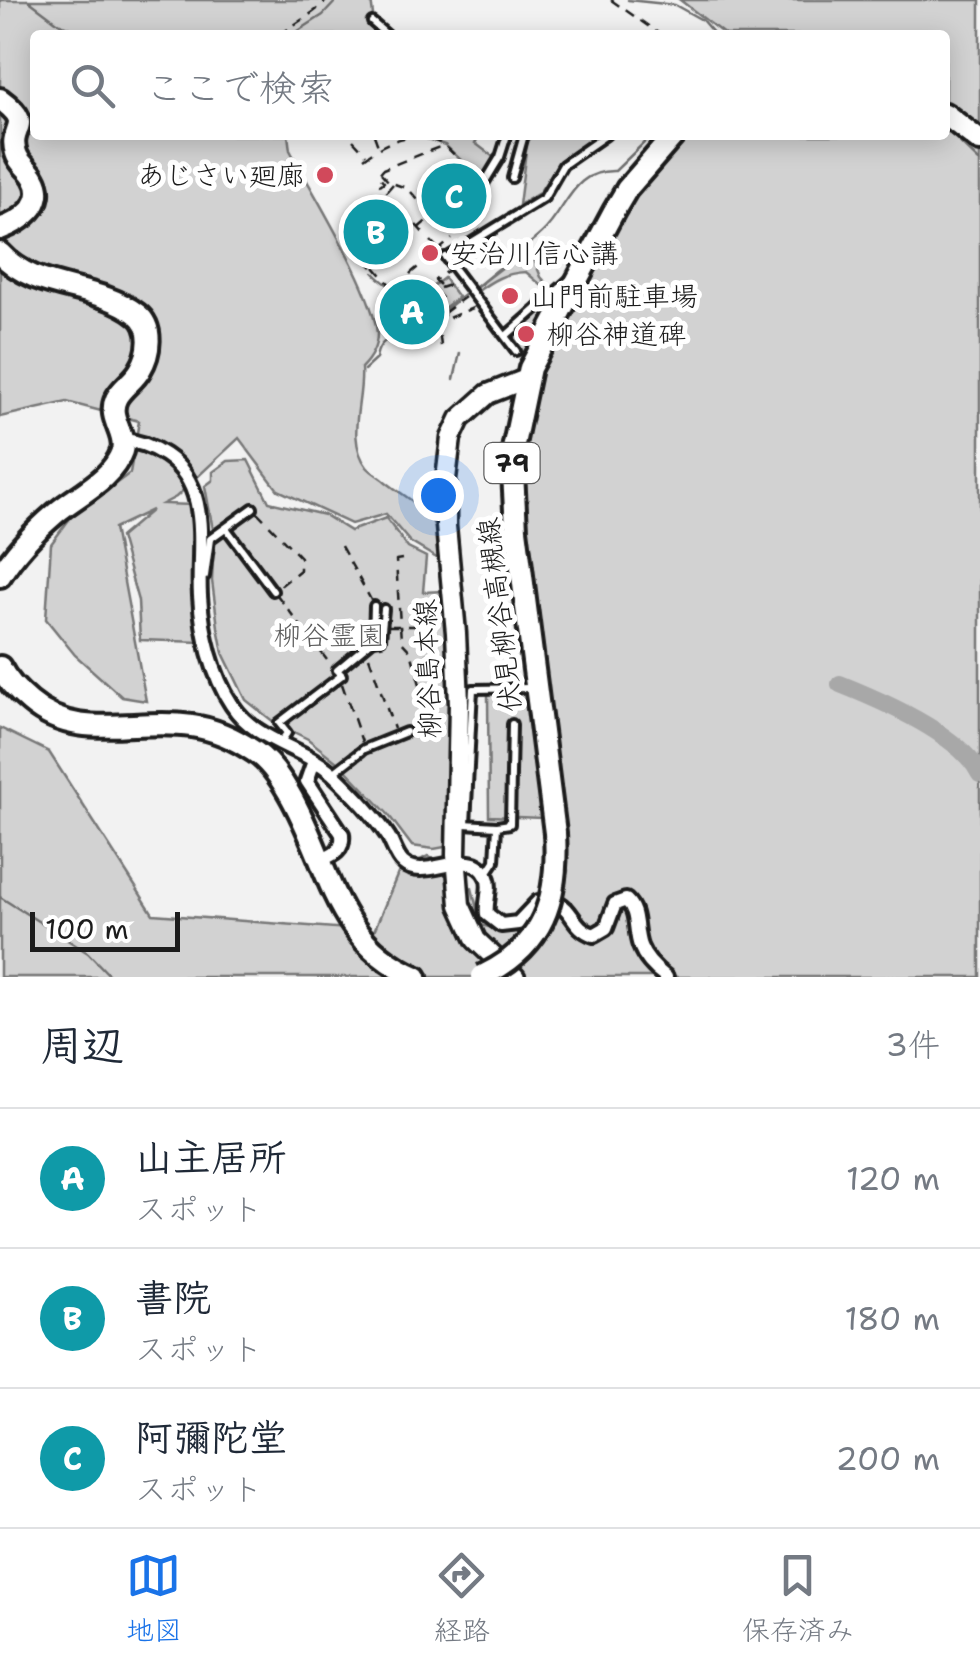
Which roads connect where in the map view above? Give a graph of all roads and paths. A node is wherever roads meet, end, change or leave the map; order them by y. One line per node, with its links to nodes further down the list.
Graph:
1 (327, 0): 4 (path)
2 (612, 0): 6 (path)
3 (372, 22): 5 (lane)
4 (286, 30)
5 (381, 30)
6 (654, 30)
7 (0, 99): 30 (main road)
8 (950, 118): 17 (main road)
9 (354, 140): 19 (path)
10 (376, 140): 19 (path)
11 (385, 140): 19 (path)
12 (427, 140): 18 (path)
13 (505, 140): 24 (lane)
14 (523, 140): 22 (lane)
15 (599, 140): 37 (lane)
16 (670, 140): 41 (main road, 伏見柳谷高槻線 / 79)
17 (980, 141)
18 (444, 146): 20 (path); 24 (path)
19 (378, 147)
20 (380, 172): 23 (path); 23 (path)
21 (427, 178): 25 (path)
22 (512, 178)
23 (393, 184): 25 (path)
24 (484, 184): 26 (path)
25 (422, 204): 27 (path)
26 (466, 204)
27 (432, 216): 28 (path); 29 (path)
28 (454, 219)
29 (417, 227): 32 (path); 35 (path)
30 (0, 230)
31 (393, 233): 35 (path)
32 (425, 235)
33 (452, 239): 37 (path)
34 (431, 241): 37 (path)
35 (402, 242): 38 (path)
36 (0, 253): 55 (main road)
37 (442, 254): 40 (lane); 44 (path)
38 (383, 260)
39 (366, 261): 44 (path)
40 (453, 268): 43 (path); 47 (lane)
41 (578, 275): 49 (lane); 52 (main road, 伏見柳谷高槻線 / 79)
42 (448, 285): 43 (path)
43 (440, 286): 48 (path)
44 (399, 288): 46 (path)
45 (465, 297): 48 (path)
46 (414, 298)
47 (479, 304): 48 (path); 51 (lane)
48 (445, 315): 50 (path)
49 (506, 335)
50 (442, 346)
51 (516, 350)
52 (526, 378): 53 (main road, 柳谷島本線); 54 (main road, 伏見柳谷高槻線 / 79)
53 (488, 394): 54 (main road); 84 (main road, 柳谷島本線)
54 (518, 412): 75 (main road, 伏見柳谷高槻線 / 79)
55 (122, 440): 60 (main road); 61 (street)
56 (253, 508): 57 (lane); 62 (path)
57 (226, 528): 61 (lane); 62 (lane)
58 (342, 546): 64 (path)
59 (402, 559): 67 (path)
60 (0, 576)
61 (200, 586): 80 (street)
62 (274, 591): 73 (path)
63 (420, 600): 68 (path)
64 (374, 606): 70 (lane)
65 (384, 609): 66 (lane)
66 (382, 626): 67 (path); 70 (lane)
67 (401, 626): 68 (path); 76 (path)
68 (422, 626): 69 (path); 74 (path)
69 (439, 626)
70 (373, 640): 71 (lane)
71 (365, 646): 73 (lane); 79 (path)
72 (0, 667): 86 (main road)
73 (339, 676): 80 (lane); 81 (path)
74 (436, 685)
75 (536, 688): 84 (lane); 89 (main road, 伏見柳谷高槻線 / 79, bridge)
76 (422, 692)
77 (512, 724): 85 (lane)
78 (406, 732): 79 (lane)
79 (396, 735): 81 (lane)
80 (280, 744): 82 (street)
81 (364, 748): 83 (lane)
82 (314, 760): 83 (street); 86 (street)
83 (332, 774): 87 (street)
84 (462, 824): 85 (lane); 87 (main road, 柳谷島本線)
85 (497, 826): 88 (lane)
86 (319, 861): 90 (main road)
87 (457, 864): 88 (street); 91 (main road, 柳谷島本線)
88 (486, 874): 92 (street)
89 (480, 976)
90 (416, 977)
91 (515, 977)
92 (666, 977)

